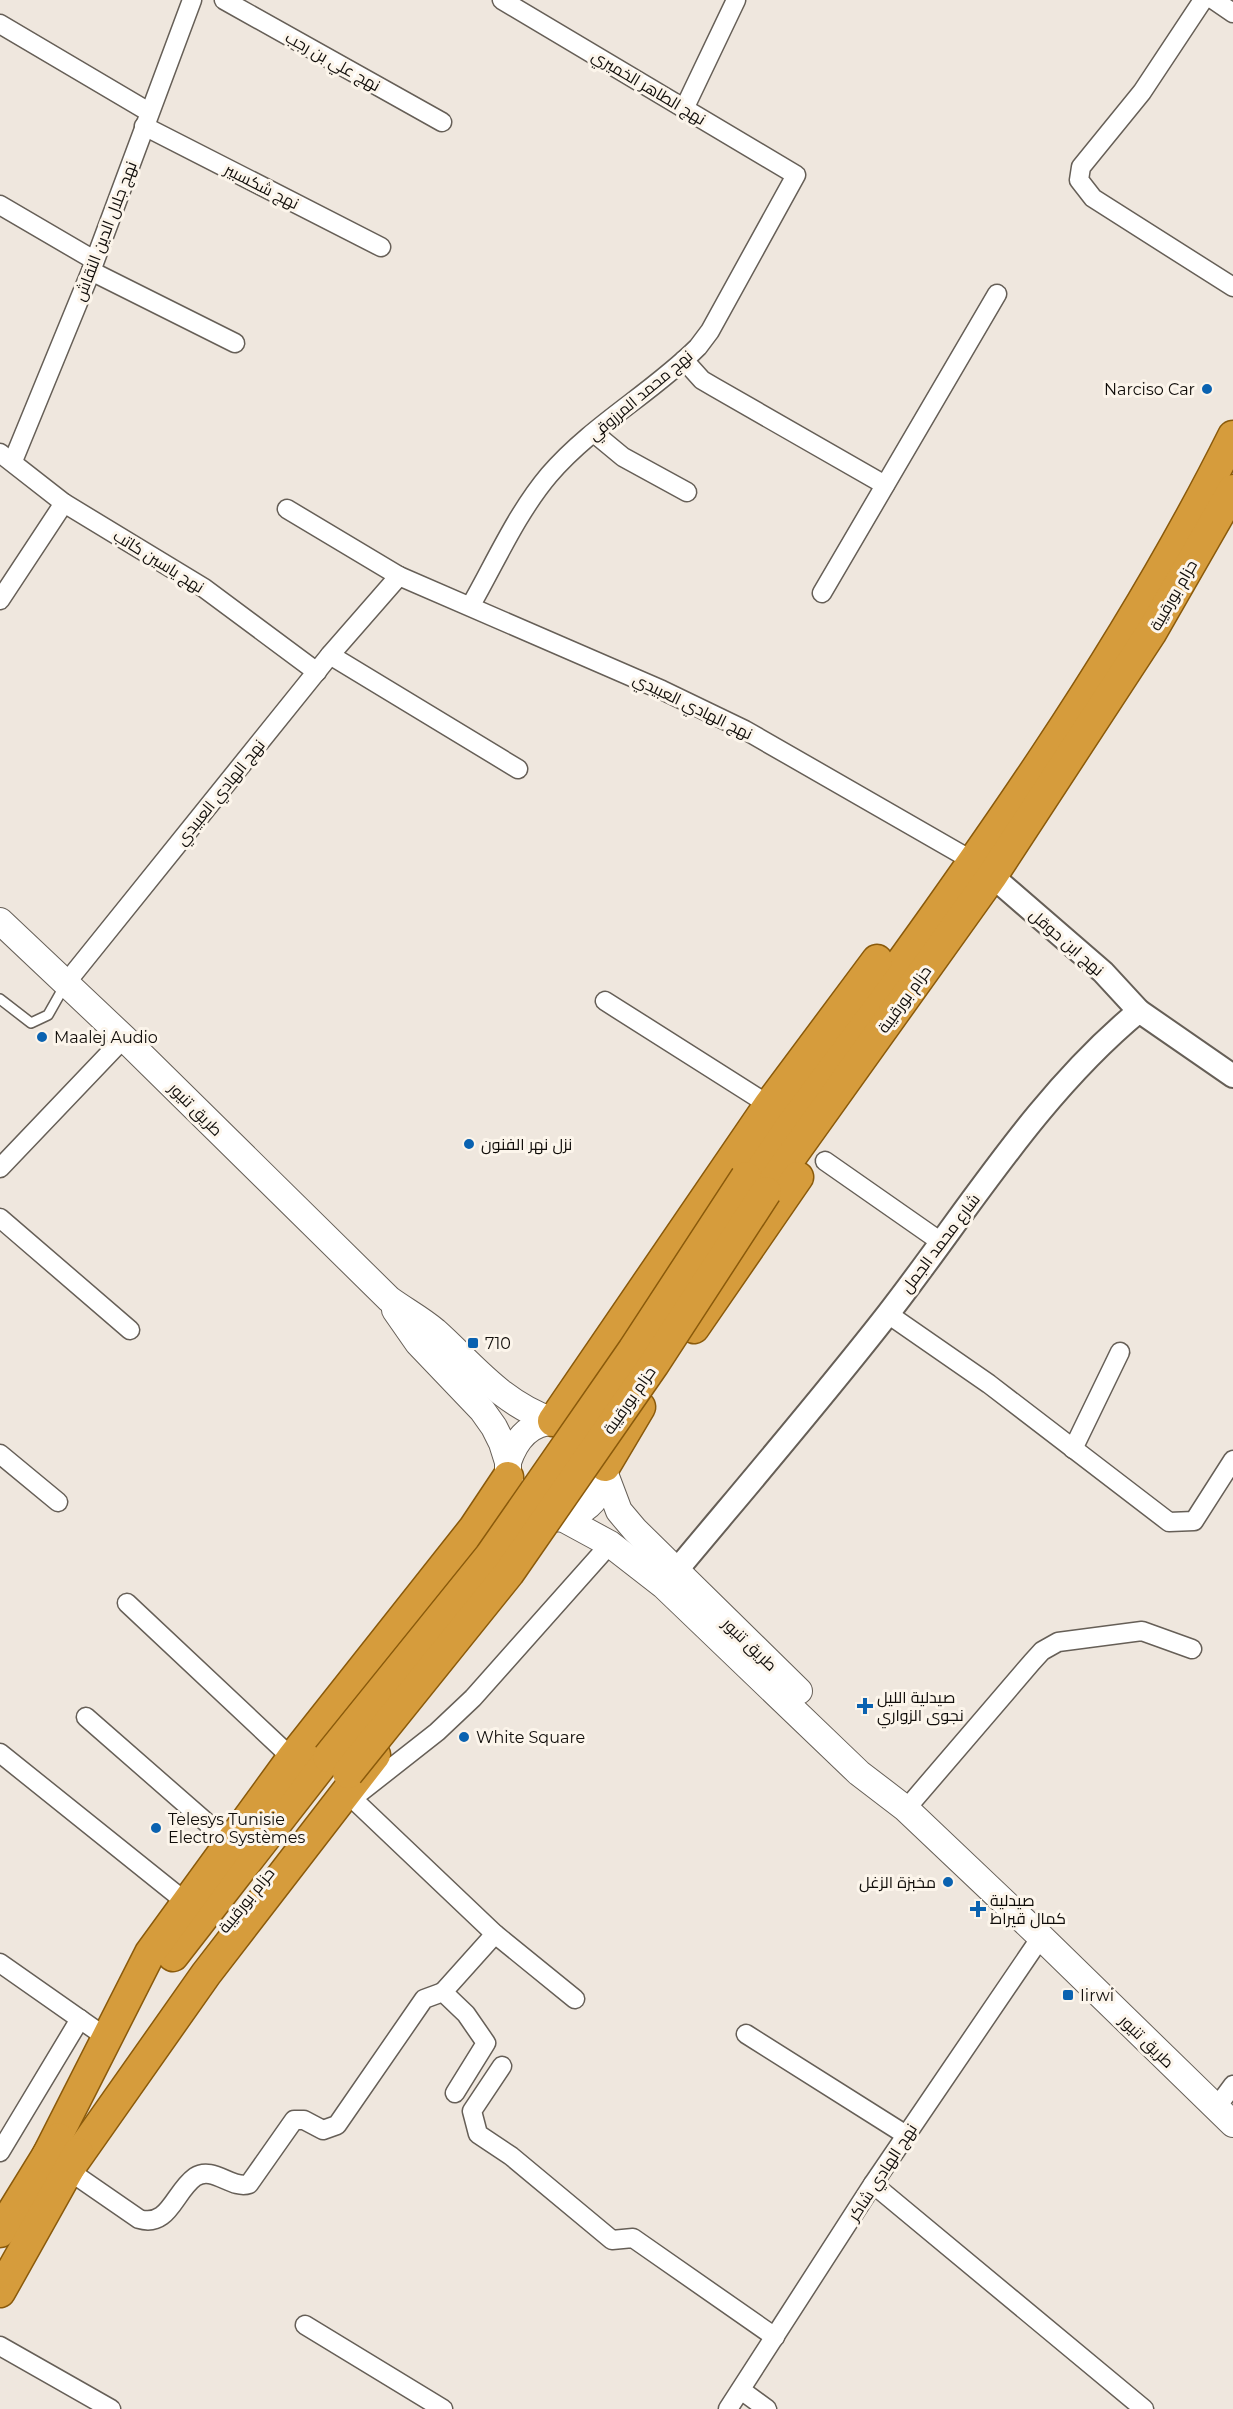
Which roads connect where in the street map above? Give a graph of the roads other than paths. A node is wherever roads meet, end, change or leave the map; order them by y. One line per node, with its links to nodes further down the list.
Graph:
1 (192, 0): 10 (street, نهج جلال الدين النقاش)
2 (224, 0): 11 (street, نهج علي بن رجب)
3 (502, 0): 9 (street, نهج الطاهر الخميري)
4 (736, 0): 9 (street)
5 (1203, 0): 16 (street)
6 (1214, 0): 7 (street)
7 (1233, 13)
8 (0, 24): 10 (street, نهج شكسبير)
9 (684, 109): 12 (street, نهج الطاهر الخميري)
10 (147, 119): 14 (street, نهج شكسبير); 15 (street, نهج جلال الدين النقاش)
11 (442, 122)
12 (796, 175): 19 (street, نهج محمد المرزوقي)
13 (0, 205): 15 (street)
14 (381, 247)
15 (93, 265): 18 (street); 22 (street, نهج جلال الدين النقاش)
16 (1233, 287)
17 (997, 294): 23 (street)
18 (235, 343)
19 (684, 360): 20 (street, نهج محمد المرزوقي); 23 (street)
20 (594, 433): 25 (street); 31 (street, نهج محمد المرزوقي)
21 (1233, 436): 35 (highway, حزام بورقيبة)
22 (7, 457): 26 (street, نهج ياسين كاتب)
23 (885, 485): 29 (street)
24 (1233, 490): 35 (highway, حزام بورقيبة)
25 (687, 492)
26 (64, 503): 30 (street); 33 (street, نهج ياسين كاتب)
27 (286, 509): 28 (street, نهج الهادي العبيدي)
28 (399, 576): 31 (street, نهج الهادي العبيدي); 32 (street, نهج الهادي العبيدي)
29 (822, 593)
30 (0, 600)
31 (471, 605): 35 (street, نهج الهادي العبيدي)
32 (330, 655): 33 (street, نهج الهادي العبيدي); 34 (street)
33 (317, 672): 37 (street, نهج الهادي العبيدي)
34 (518, 769)
35 (982, 869): 40 (street, نهج ابن حوقل); 43 (highway); 57 (highway); 67 (highway, حزام بورقيبة, bridge)
36 (0, 921): 37 (main road, طريق تنيور)
37 (66, 983): 38 (lane); 41 (main road, طريق تنيور)
38 (0, 999)
39 (605, 1001): 43 (street)
40 (1139, 1011): 42 (street); 47 (street, شارع محمد الجمل)
41 (124, 1038): 45 (street); 48 (main road, طريق تنيور)
42 (1233, 1076)
43 (769, 1105): 52 (highway)
44 (825, 1161): 47 (street)
45 (0, 1168)
46 (0, 1218): 50 (street)
47 (941, 1242): 49 (street, شارع محمد الجمل)
48 (388, 1299): 52 (main road, طريق تنيور); 56 (main road, طريق تنيور)
49 (888, 1314): 53 (street); 61 (street, شارع محمد الجمل)
50 (130, 1330)
51 (1120, 1352): 53 (street)
52 (553, 1421): 56 (main road); 57 (main road)
53 (1073, 1449): 55 (street)
54 (0, 1454): 58 (street)
55 (1233, 1461)
56 (508, 1469): 59 (main road); 66 (highway)
57 (605, 1470): 59 (main road); 61 (main road, طريق تنيور)
58 (58, 1502)
59 (564, 1518): 60 (main road, طريق تنيور); 67 (highway)
60 (610, 1544): 67 (street); 68 (main road, طريق تنيور)
61 (676, 1571): 68 (main road, طريق تنيور)
62 (127, 1603): 66 (street)
63 (1192, 1650): 68 (street)
64 (86, 1717): 69 (street)
65 (0, 1753): 70 (street)
66 (292, 1758): 69 (highway)
67 (344, 1780): 71 (street); 85 (highway, حزام بورقيبة)
68 (906, 1809): 72 (main road, طريق تنيور)
69 (230, 1843): 70 (highway)
70 (187, 1903): 78 (highway)
71 (495, 1934): 74 (street); 75 (street)
72 (1041, 1937): 82 (main road, طريق تنيور); 83 (street, نهج الهادي شاكر)
73 (0, 1963): 76 (street)
74 (443, 1992): 81 (street); 85 (street)
75 (575, 1998)
76 (80, 2019): 78 (street); 84 (street)
77 (746, 2034): 83 (street)
78 (107, 2038): 85 (highway)
79 (502, 2066): 90 (street)
80 (1233, 2085): 82 (street)
81 (455, 2093)
82 (1224, 2116)
83 (906, 2135): 86 (street, نهج الهادي شاكر)
84 (0, 2152)
85 (57, 2163): 87 (highway, حزام بورقيبة); 88 (highway, حزام بورقيبة)
86 (873, 2184): 90 (street, نهج الهادي شاكر); 97 (street)
87 (0, 2232)
88 (0, 2292)
89 (305, 2325): 94 (street)
90 (775, 2337): 92 (street, نهج الهادي شاكر)
91 (0, 2346): 93 (street)
92 (741, 2390): 95 (street, نهج الهادي شاكر); 96 (street)
93 (111, 2409)
94 (443, 2409)
95 (728, 2409)
96 (767, 2409)
97 (1144, 2409)

